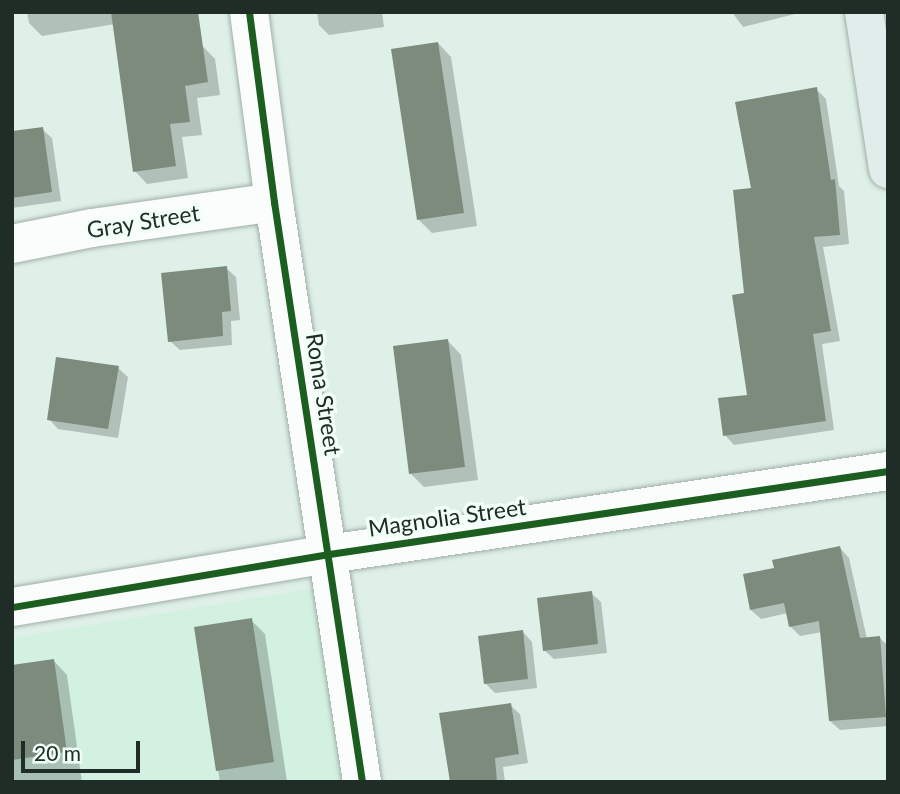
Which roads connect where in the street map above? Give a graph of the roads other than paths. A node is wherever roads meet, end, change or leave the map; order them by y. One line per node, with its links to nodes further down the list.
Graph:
1 (249, 12): 4 (street, Roma Street)
2 (864, 12): 3 (main road)
3 (888, 169)
4 (274, 202): 5 (street, Gray Street); 7 (street, Roma Street)
5 (12, 244)
6 (888, 471): 7 (street, Magnolia Street)
7 (329, 554): 8 (street, Magnolia Street); 9 (street, Roma Street)
8 (12, 607)
9 (362, 782)

